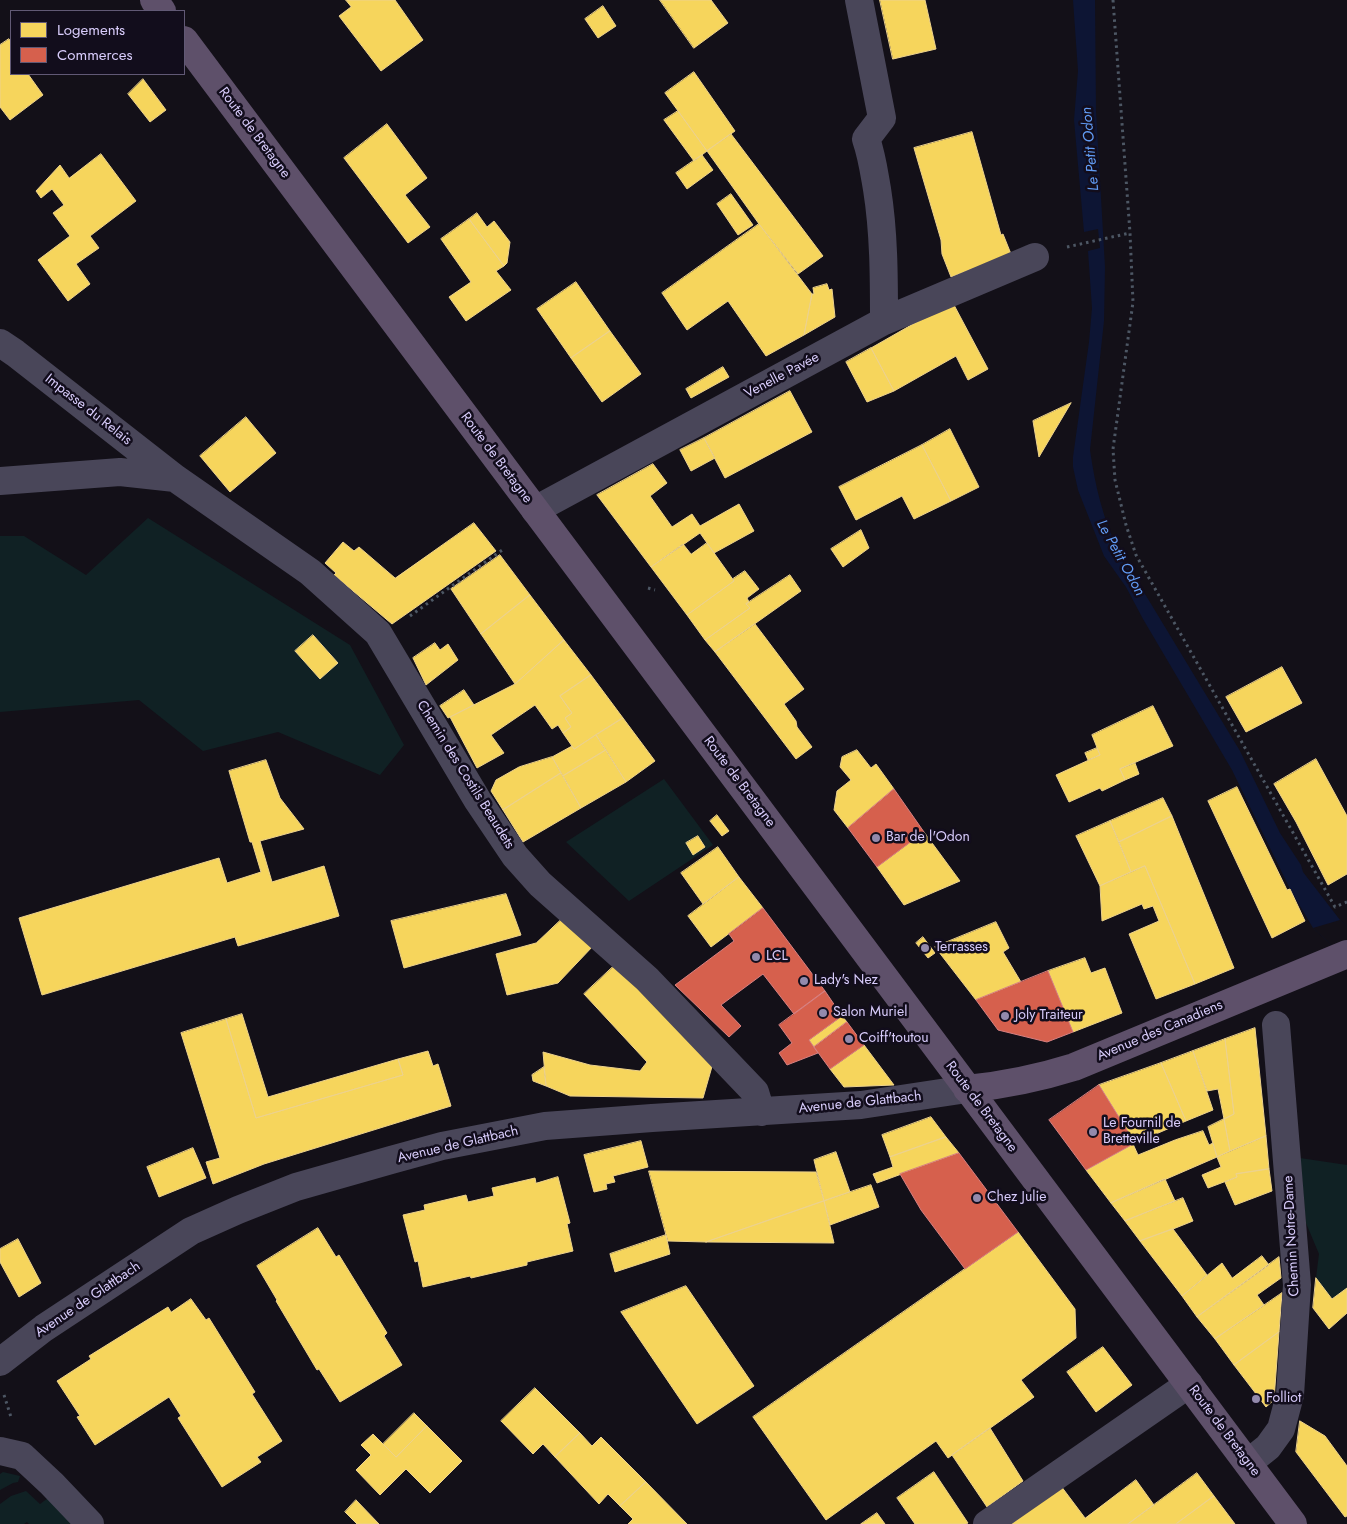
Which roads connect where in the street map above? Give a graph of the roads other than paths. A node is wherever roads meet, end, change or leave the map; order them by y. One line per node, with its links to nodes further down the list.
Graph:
1 (859, 0): 4 (street)
2 (185, 41): 8 (main road, Route de Bretagne)
3 (1035, 256): 4 (street, Venelle Pavée)
4 (884, 321): 8 (street, Venelle Pavée)
5 (0, 343): 6 (street, Impasse du Relais)
6 (175, 478): 7 (street); 12 (street, Chemin des Costils Beaudets)
7 (0, 481)
8 (535, 510): 11 (main road, Route de Bretagne)
9 (1345, 955): 11 (main road, Avenue des Canadiens)
10 (1276, 1025): 16 (street, Chemin Notre-Dame)
11 (968, 1089): 12 (street, Avenue de Glattbach); 14 (main road, Route de Bretagne)
12 (761, 1112): 13 (street, Avenue de Glattbach)
13 (0, 1362)
14 (1189, 1384): 16 (main road, Route de Bretagne); 18 (street)
15 (0, 1451): 17 (street)
16 (1248, 1463): 19 (main road, Route de Bretagne)
17 (90, 1524)
18 (987, 1524)
19 (1294, 1524)

